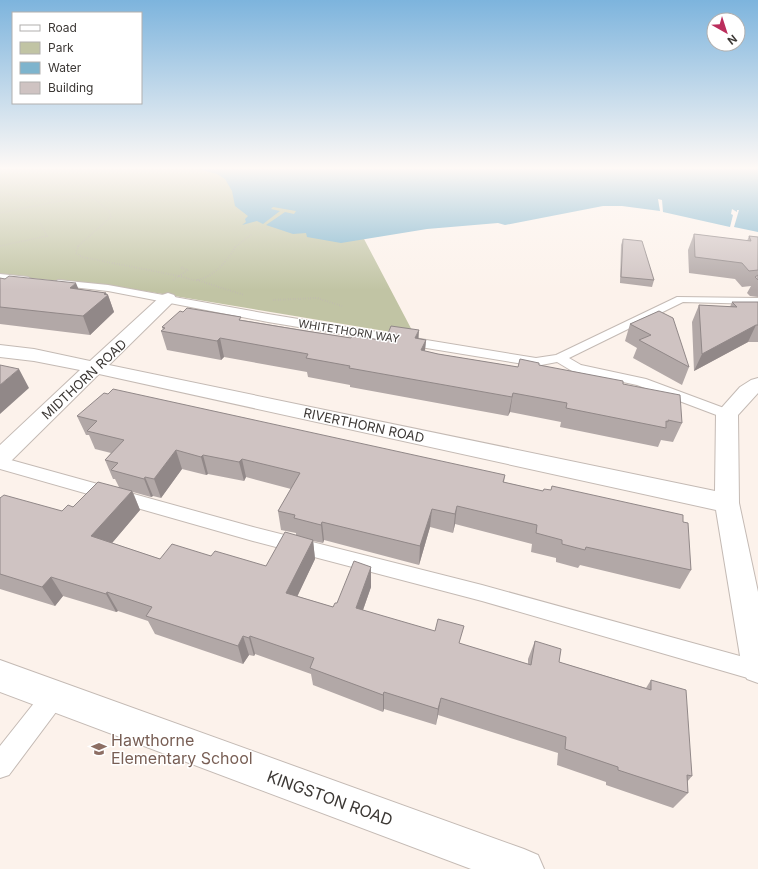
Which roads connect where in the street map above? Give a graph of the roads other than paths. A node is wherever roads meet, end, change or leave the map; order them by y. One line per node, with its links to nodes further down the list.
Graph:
1 (0, 277): 2 (lane, WHITETHORN WAY)
2 (160, 297): 5 (lane, WHITETHORN WAY); 6 (street, MIDTHORN ROAD)
3 (758, 301): 5 (lane, WHITETHORN WAY)
4 (0, 351): 6 (street, RIVERTHORN ROAD)
5 (559, 358): 8 (lane)
6 (96, 368): 9 (street, MIDTHORN ROAD); 11 (street, RIVERTHORN ROAD)
7 (758, 384): 8 (street)
8 (727, 414): 11 (street)
9 (0, 458)
10 (0, 463): 12 (lane)
11 (727, 503): 12 (street)
12 (758, 670)
13 (0, 676): 14 (street, KINGSTON ROAD)
14 (54, 696): 15 (lane); 16 (street, KINGSTON ROAD)
15 (0, 766)
16 (524, 869)

